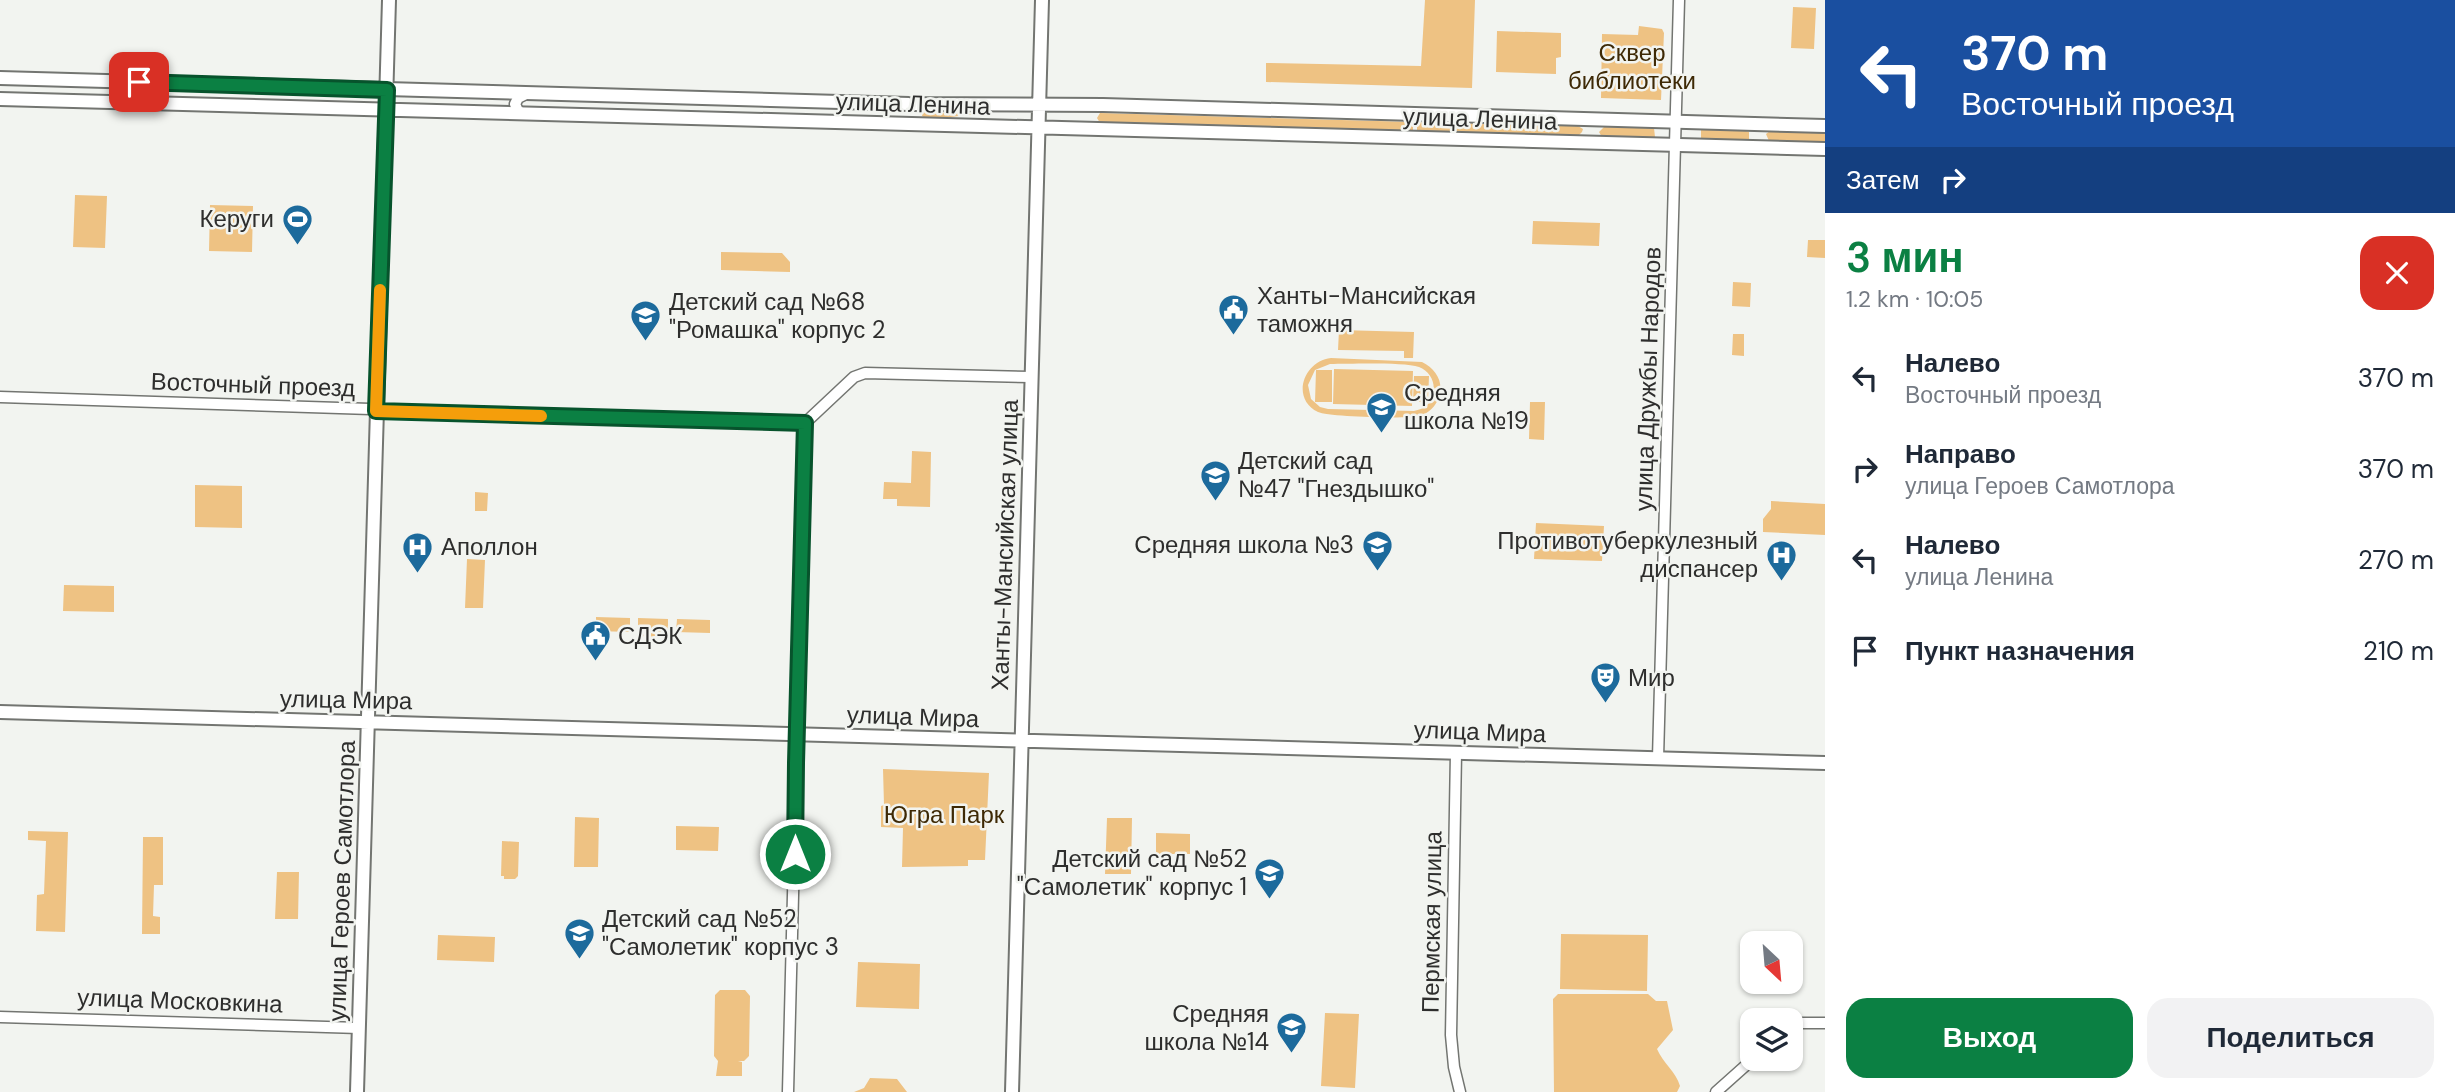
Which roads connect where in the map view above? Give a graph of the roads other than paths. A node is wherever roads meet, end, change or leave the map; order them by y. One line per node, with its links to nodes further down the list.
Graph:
1 (389, 0): 6 (main road, улица Героев Самотлора)
2 (1042, 0): 11 (main road, Ханты-Мансийская улица)
3 (1679, 0): 16 (street, улица Дружбы Народов)
4 (0, 78): 5 (main road, улица Ленина)
5 (248, 85): 6 (main road, улица Ленина); 12 (street)
6 (387, 90): 7 (main road, улица Ленина); 13 (main road, улица Героев Самотлора)
7 (526, 94): 9 (main road, улица Ленина); 14 (street)
8 (0, 99): 12 (main road, улица Ленина)
9 (909, 104): 11 (main road, улица Ленина); 19 (street)
10 (1104, 105): 11 (main road, улица Ленина); 15 (main road, улица Ленина); 21 (main road)
11 (1040, 106): 20 (main road, Ханты-Мансийская улица)
12 (246, 107): 13 (main road, улица Ленина)
13 (386, 111): 14 (main road, улица Ленина); 28 (main road, улица Героев Самотлора)
14 (525, 115): 19 (main road, улица Ленина)
15 (1591, 120): 16 (main road, улица Ленина); 22 (main road)
16 (1676, 121): 17 (main road, улица Ленина); 23 (street, улица Дружбы Народов)
17 (1758, 124): 18 (main road, улица Ленина); 24 (main road)
18 (1825, 125)
19 (910, 126): 20 (main road, улица Ленина)
20 (1039, 128): 21 (main road, улица Ленина); 26 (main road, Ханты-Мансийская улица)
21 (1104, 129): 22 (main road, улица Ленина)
22 (1591, 143): 23 (main road, улица Ленина)
23 (1675, 145): 24 (main road, улица Ленина); 35 (street, улица Дружбы Народов)
24 (1758, 148): 25 (main road, улица Ленина)
25 (1825, 149)
26 (1031, 377): 29 (street); 33 (main road, Ханты-Мансийская улица)
27 (0, 397): 28 (street, Восточный проезд)
28 (376, 411): 29 (street, Восточный проезд); 31 (main road, улица Героев Самотлора)
29 (805, 423): 32 (street)
30 (0, 712): 31 (main road, улица Мира)
31 (367, 722): 32 (main road, улица Мира); 40 (main road, улица Героев Самотлора)
32 (797, 734): 33 (main road, улица Мира); 43 (street)
33 (1020, 741): 34 (main road, улица Мира); 44 (main road, Ханты-Мансийская улица)
34 (1456, 752): 35 (main road, улица Мира); 45 (street, Пермская улица)
35 (1658, 758): 36 (main road, улица Мира)
36 (1825, 763)
37 (0, 1017): 40 (street, улица Московкина)
38 (1803, 1023): 39 (street)
39 (1825, 1023)
40 (359, 1028): 42 (main road, улица Героев Самотлора)
41 (1740, 1071): 46 (street)
42 (357, 1092)
43 (788, 1092)
44 (1012, 1092)
45 (1460, 1092)
46 (1716, 1092)

